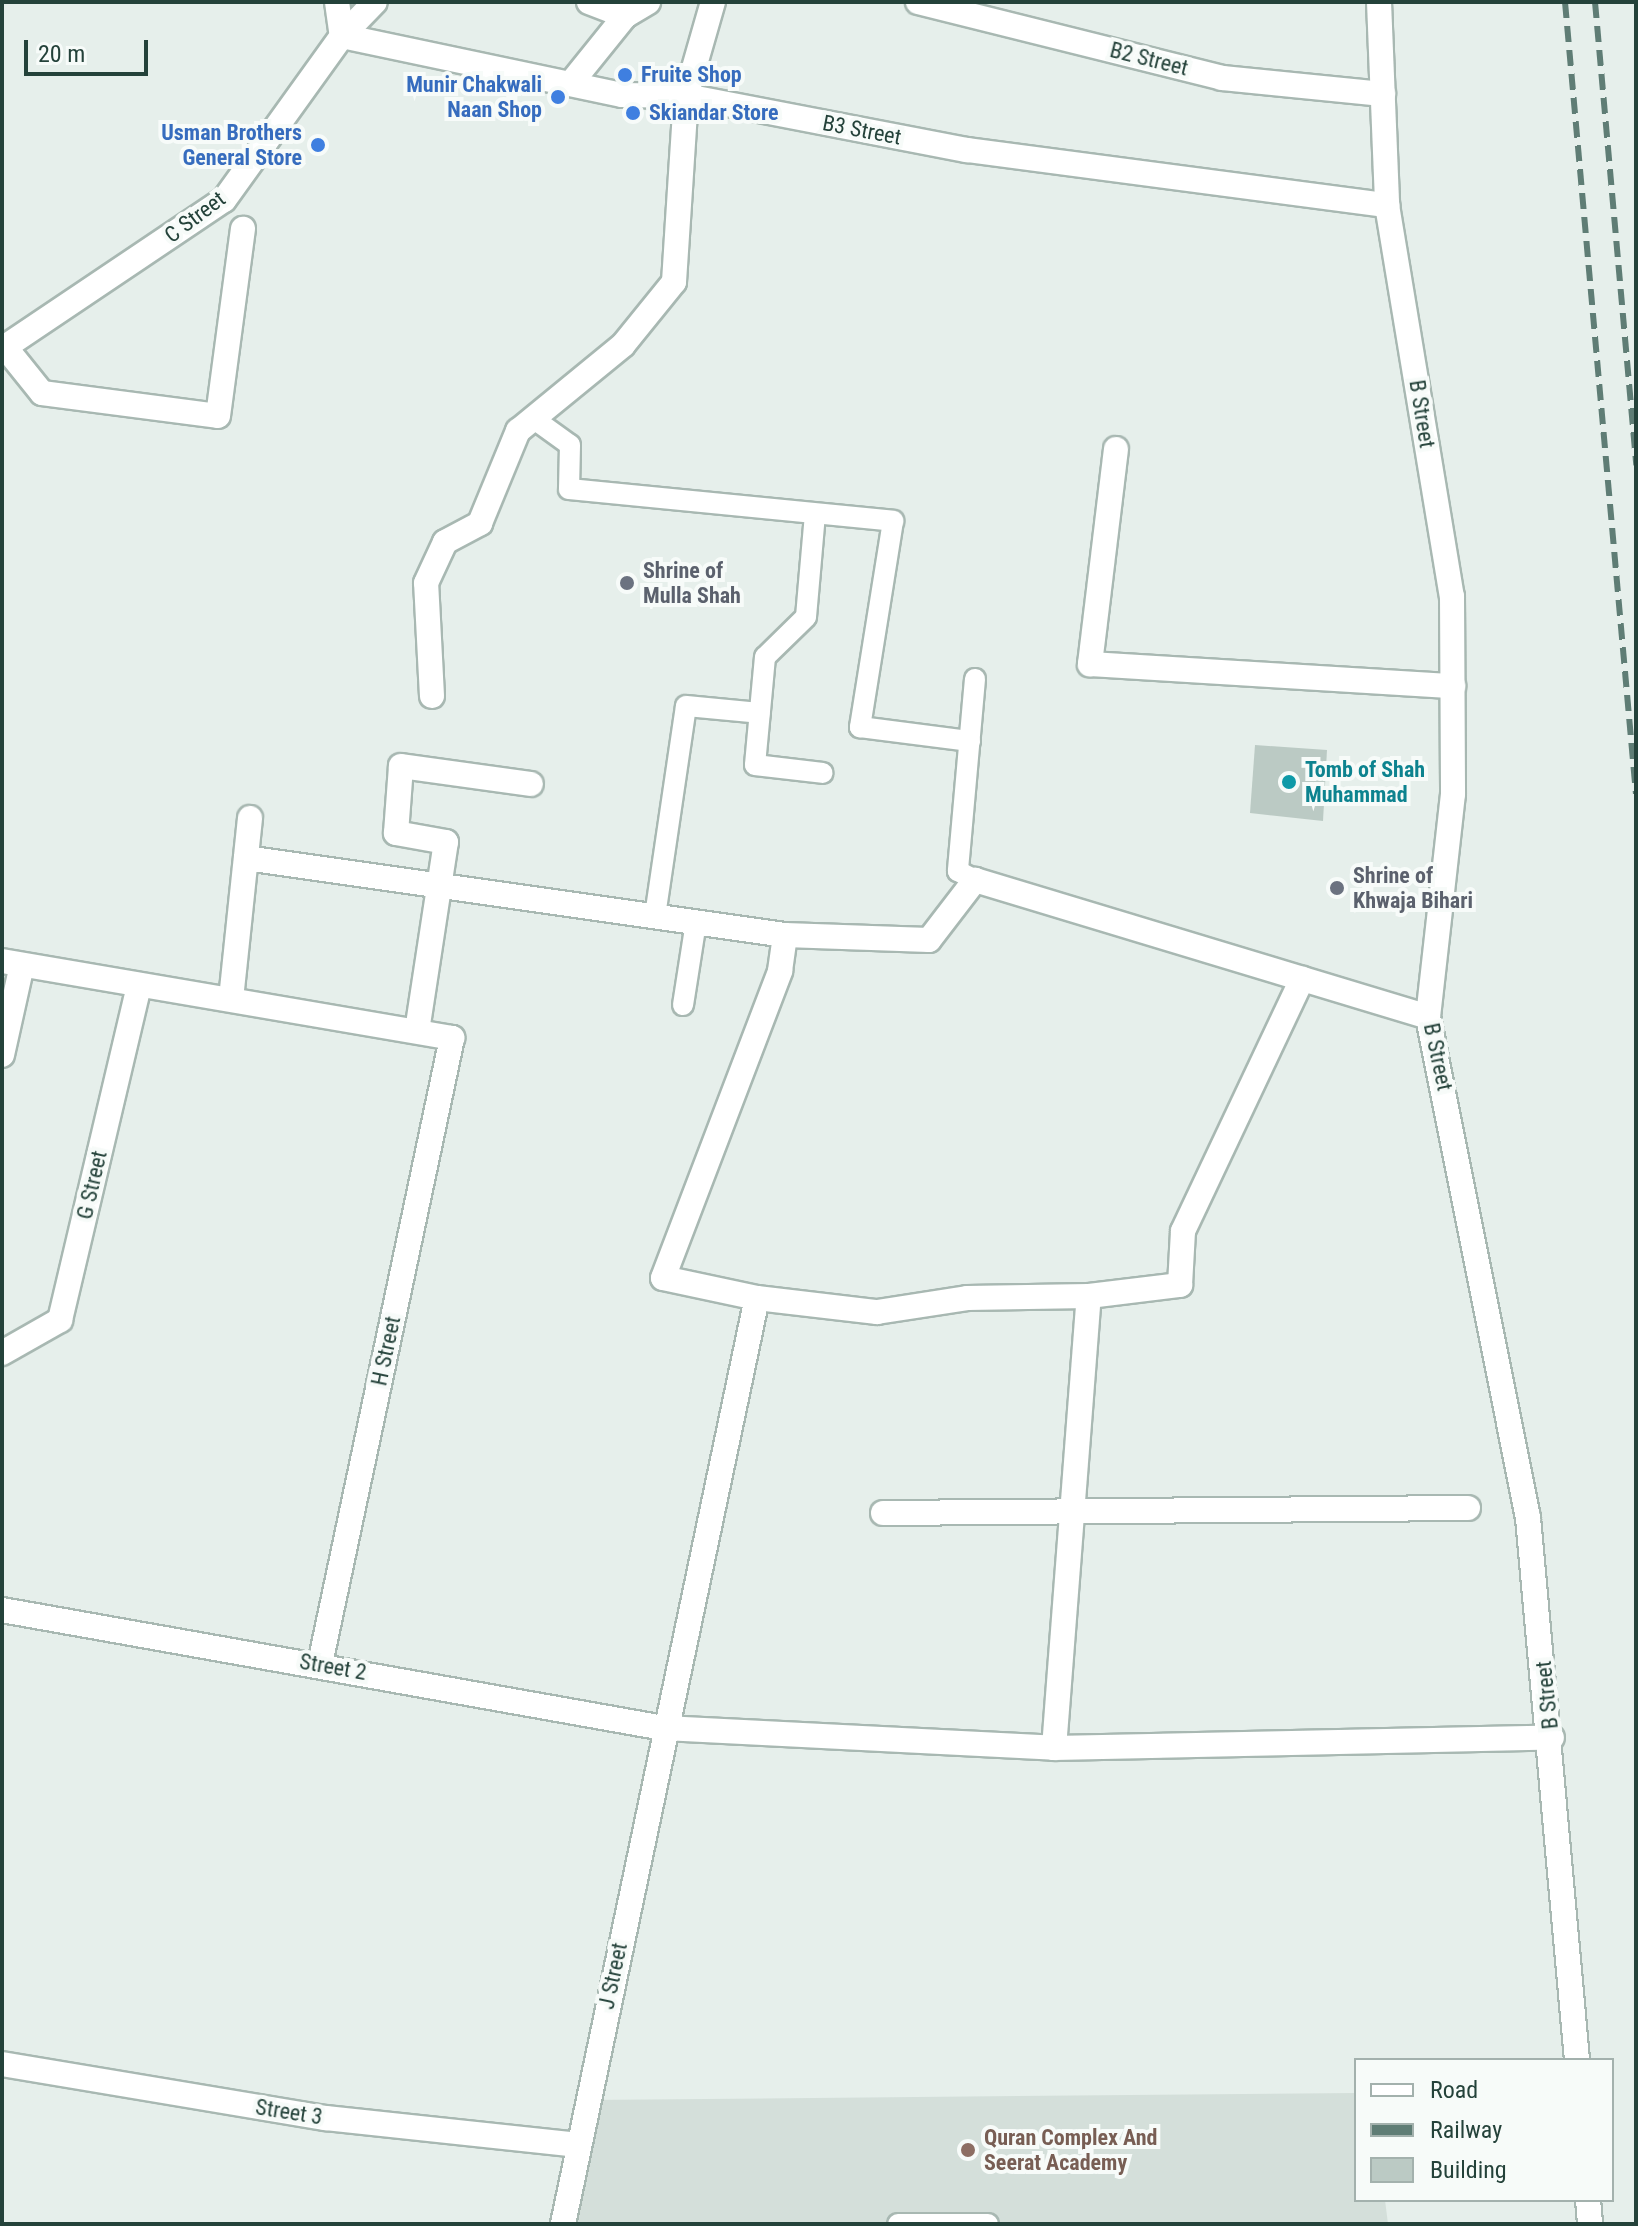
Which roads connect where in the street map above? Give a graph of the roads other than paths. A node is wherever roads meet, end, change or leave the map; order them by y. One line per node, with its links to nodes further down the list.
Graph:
1 (337, 2): 9 (street)
2 (375, 2): 9 (street, C Street)
3 (589, 2): 8 (street)
4 (648, 2): 8 (street)
5 (713, 2): 12 (street)
6 (918, 2): 11 (street, B2 Street)
7 (1379, 2): 11 (street, B Street)
8 (625, 16): 10 (street)
9 (342, 36): 10 (street, B3 Street); 15 (street, C Street)
10 (571, 83): 12 (street, B3 Street)
11 (1383, 94): 13 (street, B Street)
12 (686, 96): 13 (street, B3 Street); 16 (street)
13 (1387, 205): 20 (street, B Street)
14 (243, 229): 15 (street)
15 (3, 348)
16 (534, 419): 18 (lane); 21 (street)
17 (1116, 449): 20 (street)
18 (815, 514): 22 (lane); 23 (lane)
19 (975, 679): 23 (lane)
20 (1453, 686): 38 (street, B Street)
21 (432, 696)
22 (760, 713): 24 (lane); 30 (lane)
23 (970, 741): 28 (lane)
24 (823, 773)
25 (531, 784): 29 (street)
26 (250, 818): 27 (street)
27 (246, 858): 29 (street); 36 (street)
28 (975, 880): 32 (street); 34 (street)
29 (439, 885): 30 (street); 39 (street)
30 (655, 916): 31 (street)
31 (696, 922): 32 (street); 37 (lane)
32 (785, 935): 42 (street)
33 (12, 963): 35 (street); 40 (street)
34 (1302, 979): 38 (street); 41 (street)
35 (139, 985): 36 (street); 43 (street, G Street)
36 (231, 999): 39 (street)
37 (683, 1005)
38 (1428, 1017): 50 (street, B Street)
39 (417, 1031): 48 (street, H Street)
40 (2, 1055)
41 (1089, 1296): 42 (street); 45 (street)
42 (757, 1298): 49 (street, J Street)
43 (2, 1353)
44 (1468, 1508): 45 (street)
45 (1073, 1511): 46 (street); 51 (street)
46 (883, 1513)
47 (2, 1610): 48 (street, Street 2)
48 (320, 1664): 49 (street, Street 2)
49 (664, 1728): 51 (street, Street 2); 54 (street, J Street)
50 (1552, 1738): 51 (street, Street 2); 52 (street, B Street)
51 (1054, 1748)
52 (1577, 2058)
53 (2, 2064): 54 (street, Street 3)
54 (579, 2145): 56 (street, J Street)
55 (1588, 2202): 59 (street)
56 (563, 2224)
57 (898, 2224): 58 (lane)
58 (988, 2224)
59 (1590, 2224)

